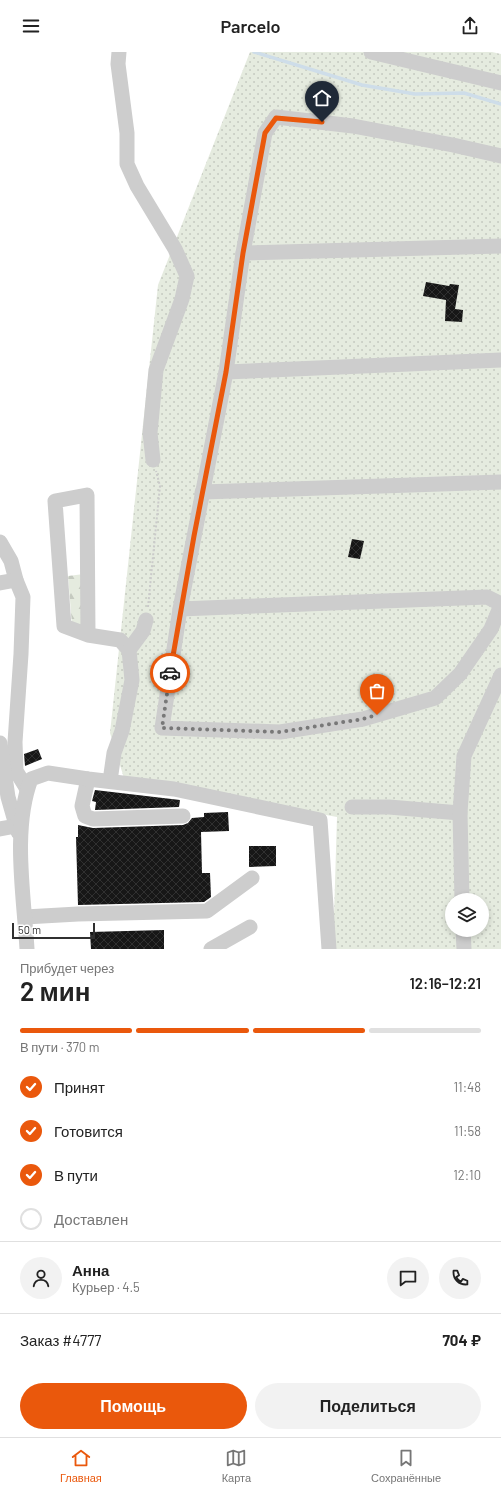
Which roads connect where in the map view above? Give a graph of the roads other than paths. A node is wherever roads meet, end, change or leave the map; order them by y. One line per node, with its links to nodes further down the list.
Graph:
1 (119, 52): 9 (street)
2 (371, 52): 3 (street)
3 (501, 83)
4 (501, 156): 6 (street)
5 (501, 246): 6 (street)
6 (243, 253): 8 (street)
7 (501, 360): 8 (street)
8 (226, 372): 11 (street)
9 (153, 460)
10 (501, 482): 11 (street)
11 (202, 492): 16 (street)
12 (0, 542): 13 (street)
13 (16, 580): 14 (street); 24 (street)
14 (0, 583)
15 (501, 604): 16 (street); 16 (street)
16 (180, 609)
17 (146, 620): 19 (street)
18 (88, 635): 18 (street); 19 (street)
19 (129, 650): 23 (street)
20 (501, 675): 26 (street)
21 (0, 743): 28 (street)
22 (88, 780): 23 (street); 24 (street); 27 (street)
23 (110, 781): 38 (street)
24 (27, 789): 30 (street)
25 (352, 807): 26 (street)
26 (460, 813): 32 (street)
27 (183, 816)
28 (16, 826): 29 (street); 30 (street)
29 (0, 829)
30 (20, 844): 33 (street)
31 (252, 878): 33 (street)
32 (462, 893)
33 (25, 917): 36 (street)
34 (250, 927): 37 (street)
35 (463, 937): 39 (street)
36 (28, 949)
37 (211, 949)
38 (329, 949)
39 (464, 949)

